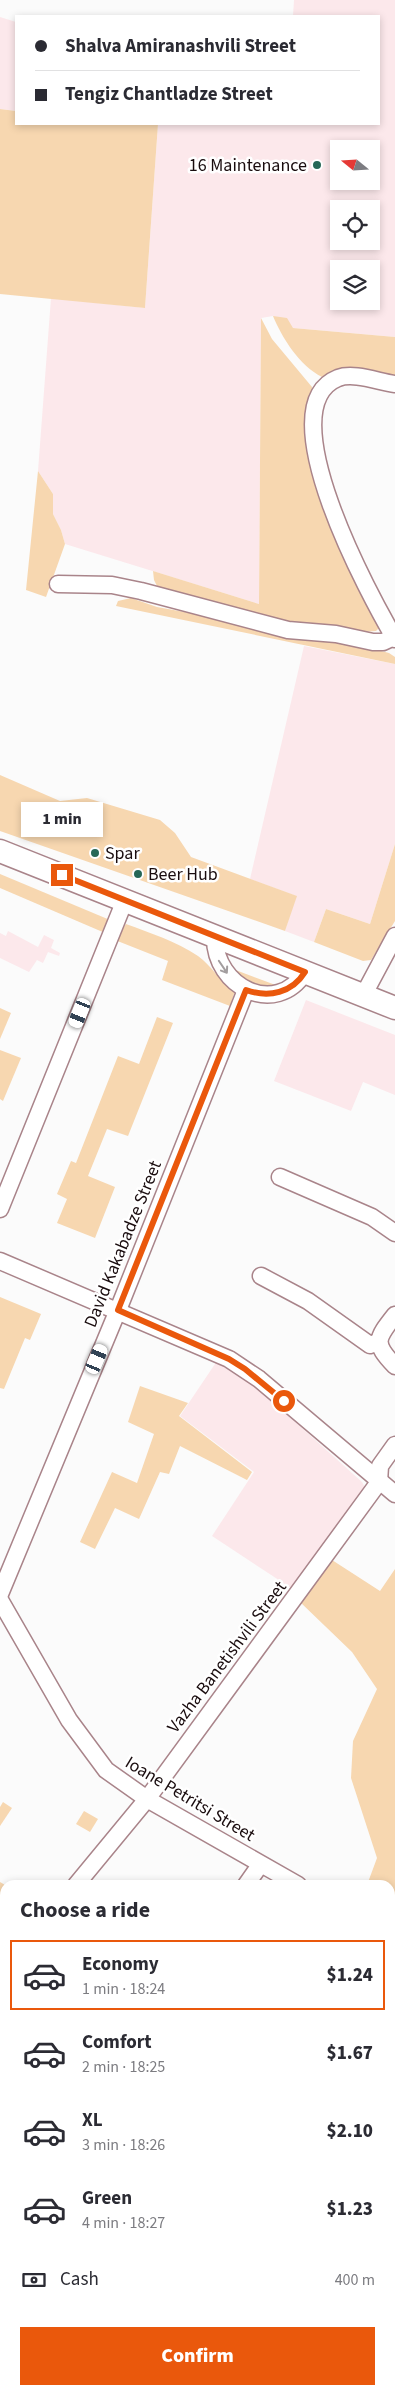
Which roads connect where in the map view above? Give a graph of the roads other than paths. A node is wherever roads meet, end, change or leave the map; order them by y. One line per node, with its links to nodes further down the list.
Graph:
1 (395, 384): 3 (street)
2 (58, 584): 3 (street)
3 (394, 638)
4 (0, 850): 5 (street)
5 (125, 900): 6 (street); 13 (street)
6 (215, 936): 8 (street); 9 (street, one-way to 9)
7 (395, 936): 10 (street)
8 (305, 972): 9 (street); 10 (street)
9 (246, 990): 17 (street, David Kakabadze Street)
10 (363, 996): 11 (street)
11 (395, 1008)
12 (280, 1178): 14 (street)
13 (0, 1209)
14 (395, 1233)
15 (0, 1261): 17 (street)
16 (261, 1276): 19 (street)
17 (118, 1310): 22 (street); 24 (street, David Kakabadze Street)
18 (395, 1315): 19 (street)
19 (378, 1342): 20 (street)
20 (395, 1366)
21 (395, 1445): 22 (street, Vazha Banetishvili Street)
22 (379, 1482): 23 (street); 26 (street, Vazha Banetishvili Street)
23 (395, 1494)
24 (0, 1594)
25 (0, 1600): 26 (street, Ioane Petritsi Street)
26 (147, 1799): 27 (street, Ioane Petritsi Street); 28 (street, Vazha Banetishvili Street)
27 (260, 1865): 29 (street); 30 (street, Ioane Petritsi Street)
28 (80, 1880)
29 (250, 1880)
30 (288, 1880)

